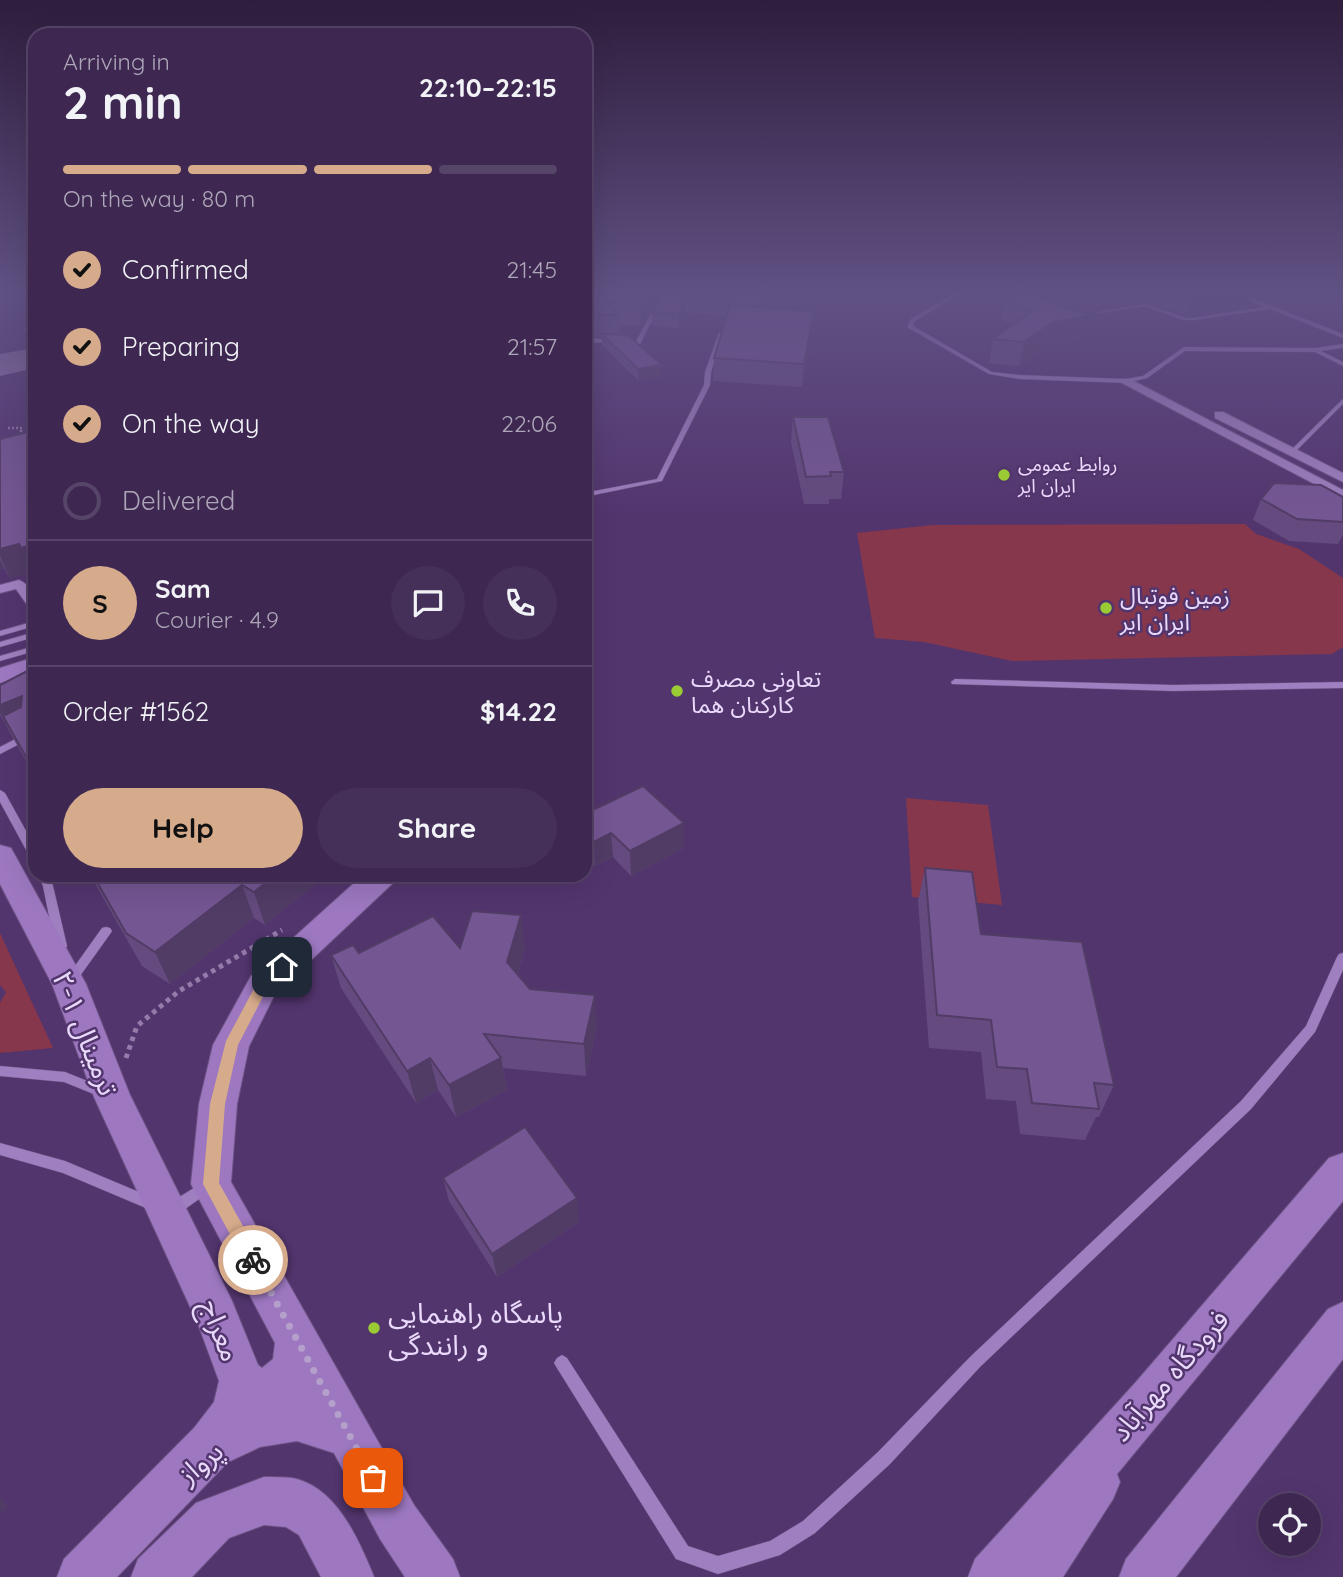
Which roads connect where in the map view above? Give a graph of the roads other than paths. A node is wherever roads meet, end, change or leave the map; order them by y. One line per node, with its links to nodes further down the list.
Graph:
1 (710, 366): 9 (lane)
2 (978, 366): 5 (lane)
3 (1161, 366): 4 (lane)
4 (1145, 377): 5 (lane); 7 (street)
5 (1126, 381): 10 (street)
6 (1343, 401): 7 (lane)
7 (1292, 452): 8 (street)
8 (1343, 478)
9 (592, 493)
10 (1343, 495)
11 (0, 589): 12 (street)
12 (28, 596)
13 (28, 626): 14 (lane)
14 (0, 634)
15 (28, 636): 16 (lane)
16 (0, 645)
17 (28, 650): 18 (lane)
18 (0, 659)
19 (28, 666): 20 (main road)
20 (0, 676)
21 (955, 682): 22 (lane)
22 (1343, 685)
23 (28, 736): 24 (lane)
24 (0, 751)
25 (0, 793): 26 (lane)
26 (28, 843)
27 (0, 855): 32 (main road, ترمینال ۱-۲)
28 (47, 882): 32 (lane)
29 (374, 882): 37 (main road)
30 (106, 931): 32 (lane)
31 (1343, 957): 41 (lane)
32 (69, 984): 34 (main road, ترمینال ۱-۲)
33 (0, 1071): 34 (lane)
34 (112, 1097): 38 (main road, ترمینال ۱-۲)
35 (0, 1149): 38 (lane)
36 (1343, 1171): 43 (main road, فرودگاه مهرآباد)
37 (211, 1184): 38 (lane); 40 (main road)
38 (168, 1212): 42 (main road, معراج)
39 (1343, 1324): 52 (main road)
40 (297, 1338): 42 (main road); 44 (main road)
41 (562, 1363)
42 (242, 1381): 45 (main road, معراج)
43 (1152, 1398): 50 (main road, فرودگاه مهرآباد); 51 (main road)
44 (350, 1435): 45 (main road, پرواز); 49 (main road)
45 (211, 1445): 46 (main road, پرواز)
46 (82, 1577)
47 (156, 1577): 48 (main road)
48 (349, 1577)
49 (435, 1577)
50 (993, 1577)
51 (1034, 1577)
52 (1143, 1577)

